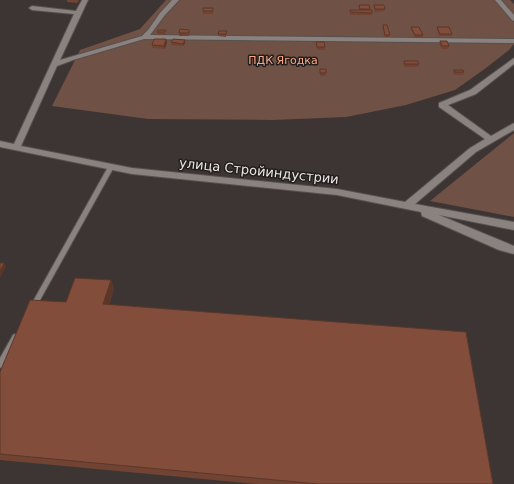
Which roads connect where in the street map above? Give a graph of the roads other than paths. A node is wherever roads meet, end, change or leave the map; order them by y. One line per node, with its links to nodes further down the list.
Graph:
1 (85, 0): 5 (street)
2 (176, 0): 7 (street)
3 (498, 0): 6 (street)
4 (32, 8): 5 (street)
5 (78, 13): 10 (street)
6 (514, 19)
7 (144, 37): 8 (street); 10 (street)
8 (514, 41)
9 (514, 60): 12 (street)
10 (54, 65): 14 (street)
11 (514, 126): 12 (street)
12 (491, 140): 16 (street)
13 (0, 144): 14 (street, улица Стройиндустрии)
14 (16, 148): 15 (street, улица Стройиндустрии)
15 (111, 167): 16 (street, улица Стройиндустрии); 19 (lane)
16 (407, 205): 17 (street, улица Стройиндустрии); 18 (street)
17 (514, 226)
18 (514, 250)
19 (31, 310)
20 (19, 331): 21 (lane)
21 (0, 365)

